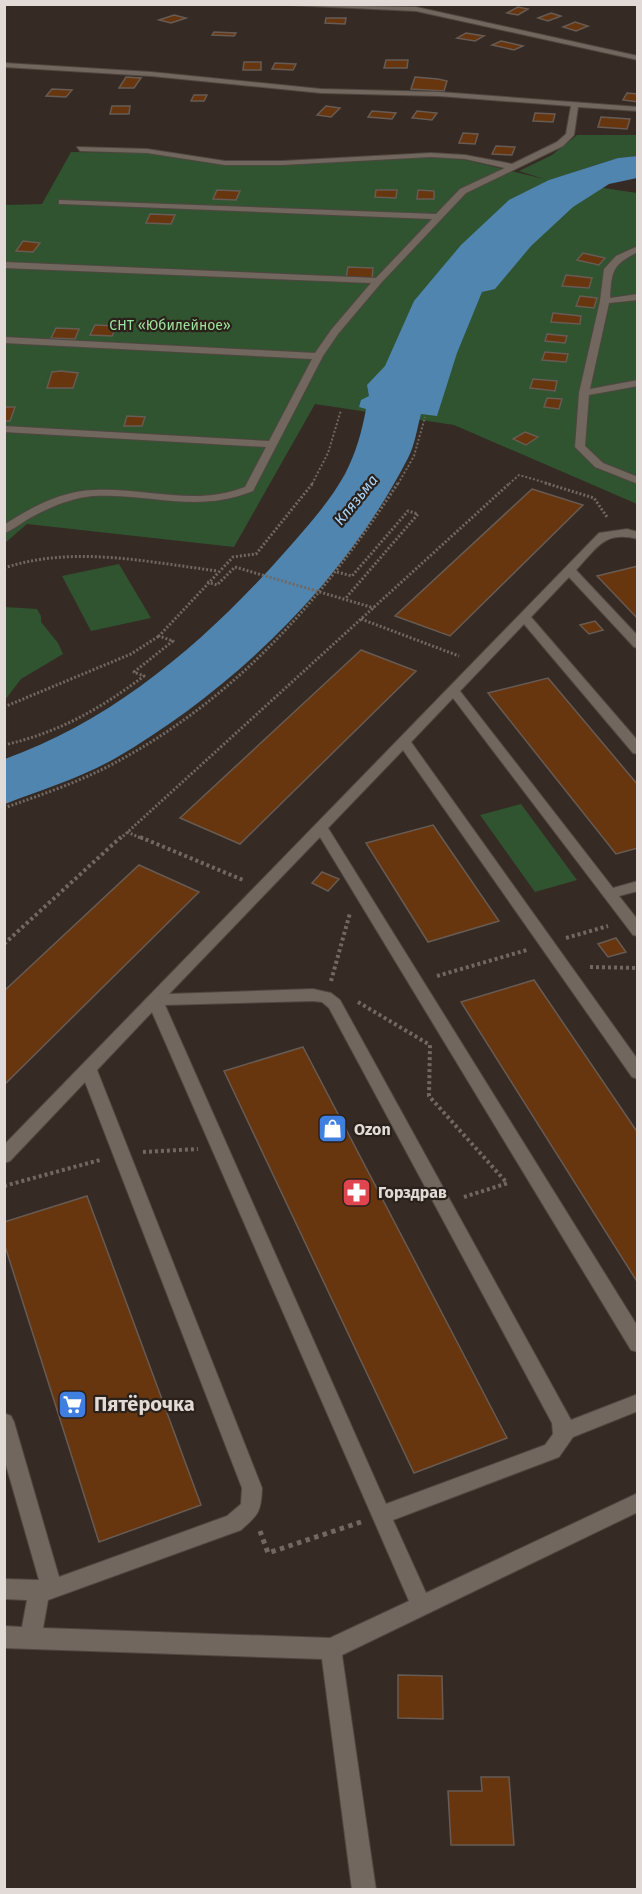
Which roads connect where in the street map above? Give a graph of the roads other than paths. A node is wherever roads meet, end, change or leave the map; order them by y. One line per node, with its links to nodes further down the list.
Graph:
1 (269, 4): 2 (street)
2 (393, 6): 3 (street)
3 (638, 57)
4 (4, 65): 5 (street)
5 (575, 105): 6 (street); 8 (street)
6 (638, 109)
7 (80, 149): 8 (street)
8 (513, 167): 10 (street)
9 (62, 202): 10 (street)
10 (437, 217): 13 (street)
11 (638, 248): 15 (street)
12 (4, 265): 13 (street)
13 (378, 281): 17 (street)
14 (638, 297): 15 (street)
15 (605, 302): 19 (street)
16 (4, 340): 17 (street)
17 (318, 356): 21 (street)
18 (638, 383): 19 (street)
19 (584, 393): 22 (street)
20 (4, 429): 21 (street)
21 (272, 444): 23 (street)
22 (638, 481)
23 (4, 530)
24 (638, 536): 25 (street)
25 (569, 570): 26 (street); 27 (street)
26 (524, 617): 28 (street); 30 (street)
27 (638, 644)
28 (453, 690): 29 (street); 33 (street)
29 (404, 741): 31 (street); 37 (street)
30 (638, 750)
31 (321, 828): 35 (street); 39 (street)
32 (638, 886): 33 (street)
33 (609, 894): 34 (street)
34 (633, 925)
35 (155, 1000): 36 (street); 42 (street); 44 (street)
36 (88, 1069): 38 (street); 46 (street)
37 (638, 1073)
38 (4, 1156)
39 (638, 1344)
40 (638, 1402): 42 (street)
41 (4, 1422): 46 (street)
42 (563, 1432): 44 (street)
43 (638, 1502): 47 (street)
44 (381, 1515): 47 (street)
45 (4, 1589): 46 (street)
46 (46, 1590): 49 (street)
47 (421, 1605): 50 (street)
48 (4, 1637): 49 (street)
49 (31, 1638): 50 (street)
50 (331, 1649): 51 (street)
51 (364, 1890)

